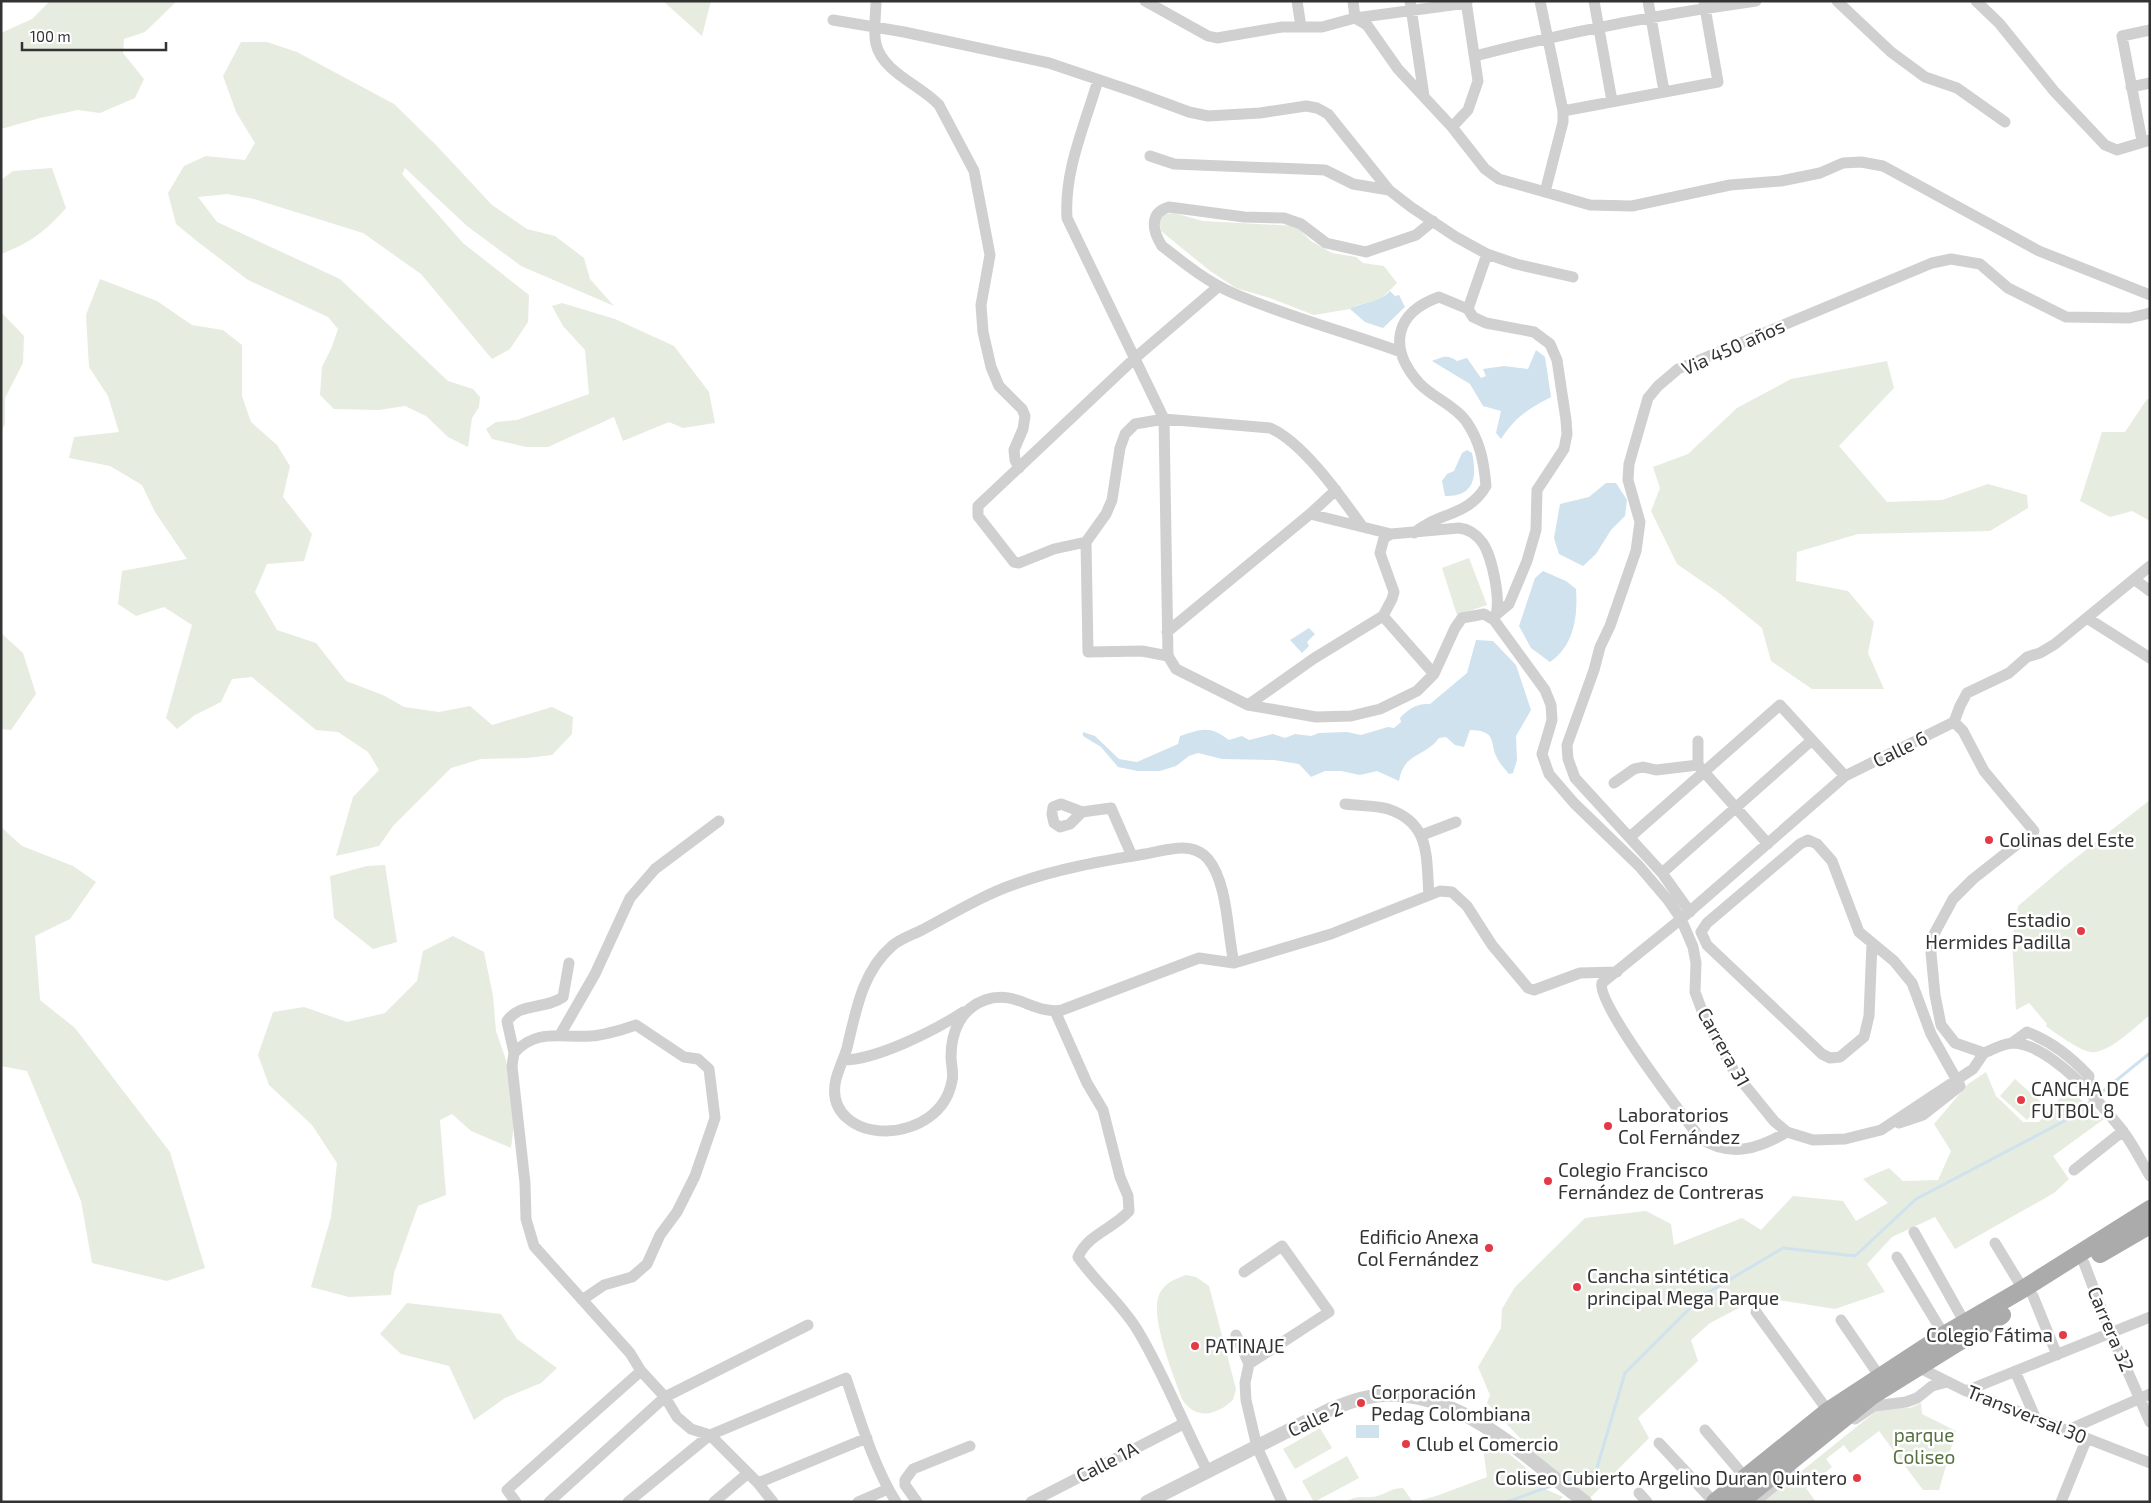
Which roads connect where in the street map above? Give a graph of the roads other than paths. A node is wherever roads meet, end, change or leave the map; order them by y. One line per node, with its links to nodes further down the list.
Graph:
1 (876, 1): 18 (street)
2 (1136, 1): 12 (street)
3 (1297, 1): 19 (street)
4 (1354, 1): 15 (street)
5 (1540, 1): 22 (street)
6 (1594, 1): 20 (street)
7 (1648, 1): 16 (street)
8 (1756, 1): 13 (street)
9 (1837, 1): 31 (street)
10 (1976, 1): 33 (street)
11 (1466, 2): 14 (street); 23 (street)
12 (1148, 3): 19 (street)
13 (1705, 4): 16 (street); 27 (street)
14 (1410, 6): 15 (street); 28 (street)
15 (1355, 18): 19 (street); 28 (street)
16 (1652, 18): 20 (street); 27 (street)
17 (833, 20): 18 (street)
18 (876, 27): 24 (street); 49 (street)
19 (1301, 28)
20 (1600, 28): 22 (street); 29 (street)
21 (2150, 30): 26 (street)
22 (1546, 38): 23 (street); 30 (street)
23 (1475, 56): 32 (street)
24 (1098, 80): 35 (street); 47 (street)
25 (2150, 83): 26 (street)
26 (2131, 87): 33 (street)
27 (1664, 91): 29 (street)
28 (1424, 96): 32 (street)
29 (1612, 101): 30 (street)
30 (1563, 111): 38 (street)
31 (2005, 122)
32 (1452, 127): 38 (street)
33 (2146, 140)
34 (1150, 156): 36 (street)
35 (1369, 167): 36 (street); 37 (street)
36 (1353, 184): 37 (street)
37 (1389, 190): 39 (street)
38 (1545, 192): 43 (street)
39 (1433, 221): 40 (street); 42 (street)
40 (1487, 254): 41 (street); 44 (street)
41 (1573, 277)
42 (1218, 286): 46 (street); 47 (street)
43 (2150, 295)
44 (1468, 309): 46 (street); 60 (street)
45 (2150, 313): 79 (street, Via 450 años)
46 (1401, 352): 53 (street)
47 (1135, 358): 48 (street); 49 (street)
48 (1164, 419): 50 (street); 55 (street); 62 (street)
49 (1018, 468): 55 (street)
50 (1336, 490): 51 (street); 52 (street)
51 (1310, 514): 52 (street); 62 (street)
52 (1362, 526): 54 (street)
53 (1414, 533): 54 (street); 60 (street)
54 (1392, 534): 59 (street)
55 (1086, 542): 63 (street)
56 (2150, 566): 57 (street)
57 (2134, 580): 58 (street); 61 (street)
58 (2150, 591)
59 (1383, 616): 65 (street); 66 (street)
60 (1496, 617): 65 (street); 84 (street)
61 (2087, 618): 64 (street); 67 (street)
62 (1167, 632): 63 (street)
63 (1168, 656): 66 (street)
64 (2150, 658)
65 (1434, 674): 66 (street)
66 (1248, 705)
67 (1954, 722): 71 (street, Calle 6); 94 (street)
68 (1812, 740): 70 (street); 71 (street); 74 (street)
69 (1698, 741): 70 (street)
70 (1701, 768): 72 (street); 74 (street); 79 (street)
71 (1845, 776): 80 (street, Calle 6)
72 (1614, 783)
73 (1346, 804): 78 (street)
74 (1737, 808): 80 (street); 82 (street)
75 (1082, 812): 81 (street)
76 (720, 820): 93 (street)
77 (1456, 822): 78 (street)
78 (1422, 835): 83 (street)
79 (1630, 837): 82 (street, Via 450 años)
80 (1768, 844): 84 (street, Calle 6)
81 (1132, 856): 88 (street); 98 (street)
82 (1662, 873): 84 (street, Via 450 años)
83 (1429, 895): 88 (street); 90 (street)
84 (1686, 916): 90 (street, Calle 6); 101 (street, Carrera 31)
85 (1872, 943): 86 (street); 89 (street); 89 (street)
86 (1886, 953): 89 (street); 96 (street)
87 (569, 963): 95 (street)
88 (1234, 964): 92 (street)
89 (1871, 966)
90 (1616, 972): 101 (street, Calle 6)
91 (974, 1005): 92 (street); 98 (street); 98 (street)
92 (1055, 1011): 135 (street)
93 (560, 1036): 95 (street); 112 (street)
94 (1955, 1044): 96 (street); 97 (street)
95 (514, 1052): 112 (street)
96 (1943, 1052): 99 (street)
97 (1984, 1053): 99 (street); 100 (street)
98 (843, 1060)
99 (1958, 1079): 101 (street)
100 (2123, 1131): 102 (street); 103 (street)
101 (1787, 1132)
102 (2074, 1170)
103 (2150, 1176)
104 (2150, 1209): 111 (main road)
105 (2150, 1224): 109 (main road)
106 (1914, 1232): 116 (street)
107 (1995, 1243): 111 (street)
108 (1896, 1257): 120 (street)
109 (2084, 1263): 111 (main road); 118 (street, Carrera 32)
110 (1244, 1272): 122 (street)
111 (2028, 1292): 116 (main road); 121 (street); 123 (main road)
112 (582, 1300): 124 (street)
113 (1756, 1312): 132 (street)
114 (2150, 1316): 118 (street)
115 (1841, 1320): 126 (street)
116 (1965, 1323): 120 (main road)
117 (808, 1325): 131 (street)
118 (2111, 1334): 121 (street); 130 (street, Carrera 32)
119 (1236, 1335): 122 (street)
120 (1944, 1335): 123 (main road)
121 (2057, 1355): 125 (street)
122 (1249, 1364): 143 (street)
123 (1915, 1365): 126 (main road); 127 (street, Transversal 30); 128 (street); 163 (main road)
124 (641, 1371): 131 (street); 151 (street)
125 (2015, 1371): 129 (street); 133 (street)
126 (1880, 1377): 132 (main road)
127 (1947, 1382): 128 (street); 129 (street, Transversal 30)
128 (1924, 1391): 164 (street)
129 (1966, 1391): 133 (street, Transversal 30)
130 (2145, 1396): 134 (street, Carrera 32); 137 (street)
131 (665, 1398): 138 (street); 152 (street)
132 (1828, 1411): 147 (main road)
133 (2035, 1417): 137 (street, Transversal 30)
134 (2150, 1422)
135 (1183, 1424): 145 (street); 159 (street, Calle 1A)
136 (1705, 1430): 147 (street)
137 (2068, 1430): 140 (street, Transversal 30)
138 (710, 1435): 139 (street); 146 (street); 153 (street)
139 (867, 1438): 148 (street); 149 (street)
140 (2087, 1438): 144 (street, Transversal 30); 165 (street)
141 (1659, 1443): 162 (street)
142 (970, 1446): 158 (street)
143 (1257, 1447): 145 (street, Calle 2); 150 (street, Calle 2); 161 (street)
144 (2147, 1460)
145 (1208, 1472): 160 (street, Calle 2)
146 (747, 1474): 148 (street); 154 (street)
147 (1744, 1476): 162 (main road)
148 (758, 1483): 155 (street)
149 (888, 1489): 156 (street); 157 (street)
150 (1582, 1500)
151 (516, 1502)
152 (548, 1502)
153 (628, 1502)
154 (714, 1502)
155 (773, 1502)
156 (858, 1502)
157 (896, 1502)
158 (916, 1502)
159 (1030, 1502)
160 (1147, 1502)
161 (1282, 1502)
162 (1715, 1502)
163 (1740, 1502)
164 (1755, 1502)
165 (2061, 1502)

